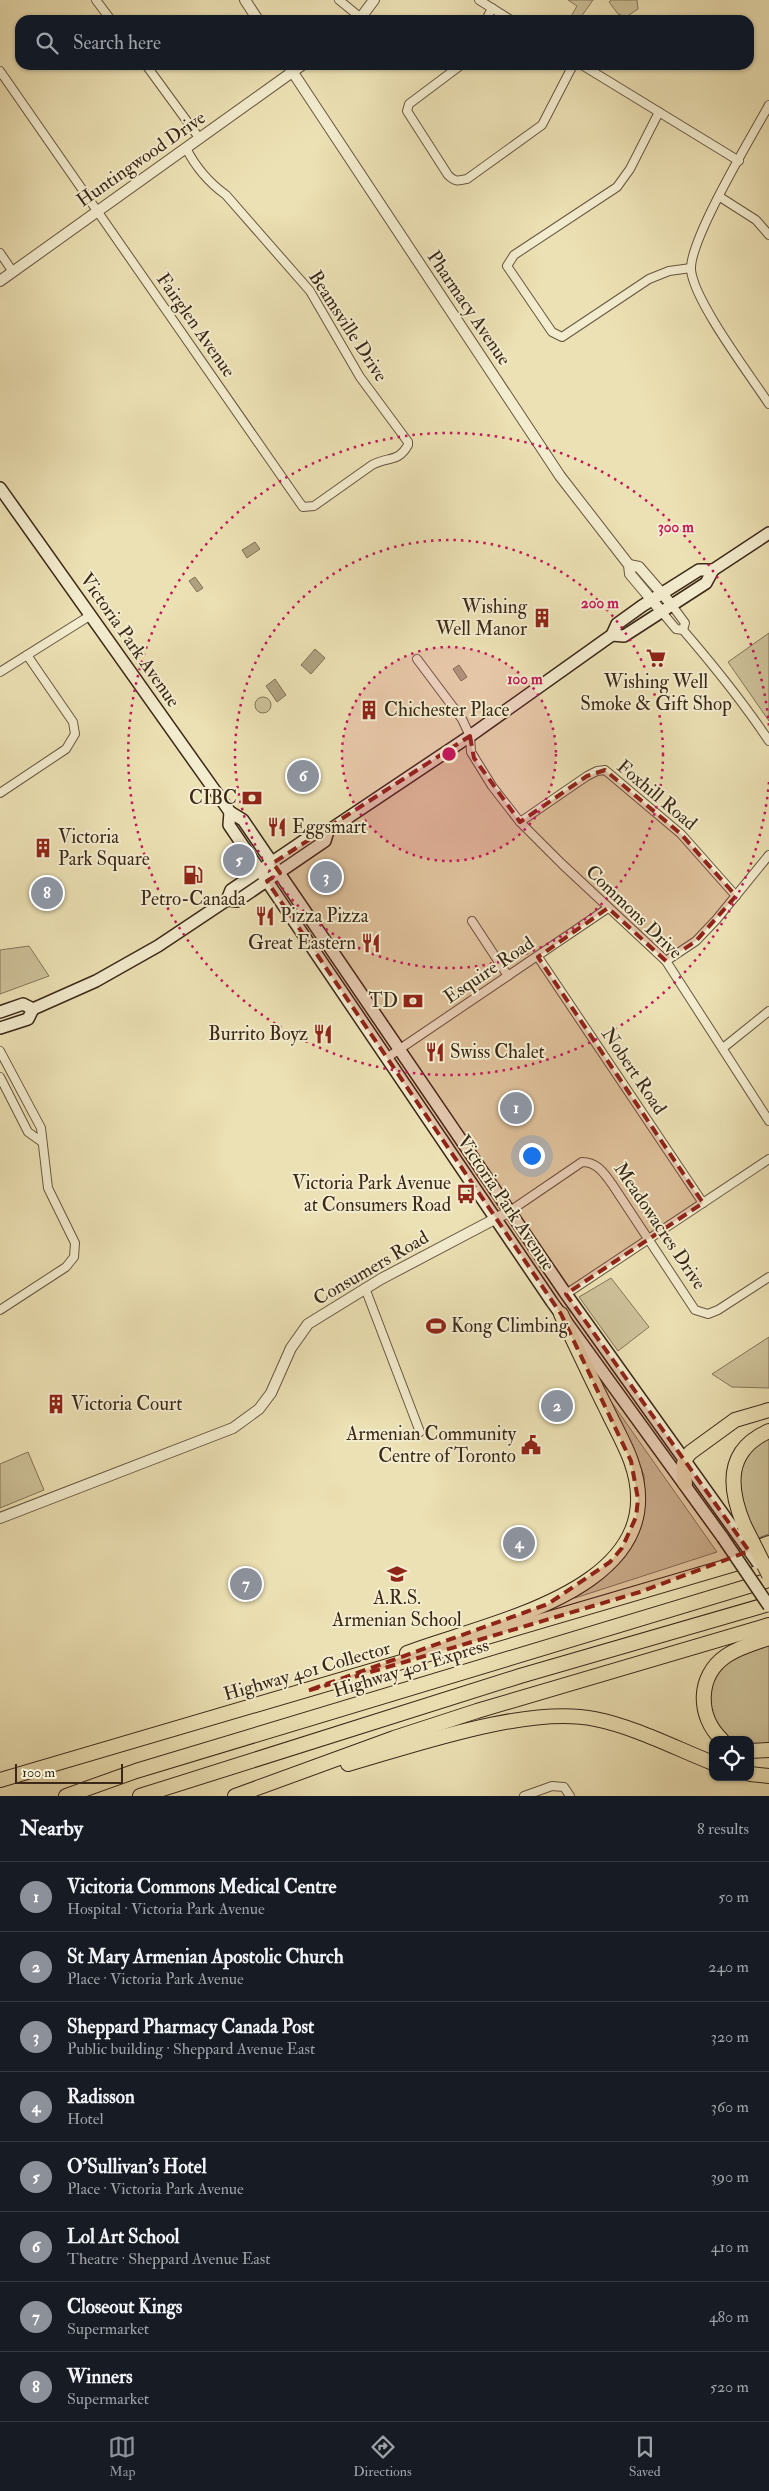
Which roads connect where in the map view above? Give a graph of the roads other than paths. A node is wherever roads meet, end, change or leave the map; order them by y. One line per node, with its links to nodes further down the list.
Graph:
1 (96, 0): 7 (street)
2 (245, 0): 8 (street)
3 (339, 0): 9 (street)
4 (374, 0): 10 (street)
5 (479, 0): 6 (street)
6 (492, 8): 11 (street); 12 (street)
7 (108, 15)
8 (255, 15)
9 (356, 15)
10 (363, 15)
11 (488, 15)
12 (503, 15)
13 (150, 70): 22 (street)
14 (287, 70): 22 (street, Huntingwood Drive)
15 (291, 70): 36 (street, Pharmacy Avenue)
16 (454, 70): 17 (street)
17 (570, 70)
18 (590, 70): 21 (street)
19 (0, 71): 26 (street, Fairglen Avenue)
20 (769, 106): 24 (street)
21 (659, 112): 24 (street); 29 (street)
22 (200, 139): 23 (street, Huntingwood Drive)
23 (186, 148): 26 (street, Huntingwood Drive); 33 (street, Beamsville Drive)
24 (739, 161): 25 (street)
25 (720, 197): 27 (street); 29 (street)
26 (98, 211): 30 (street, Huntingwood Drive); 33 (street, Fairglen Avenue)
27 (769, 235)
28 (0, 253): 30 (street)
29 (691, 268): 32 (street)
30 (13, 272): 31 (street, Huntingwood Drive)
31 (0, 281)
32 (769, 404)
33 (398, 457)
34 (0, 488): 42 (main road, Victoria Park Avenue)
35 (769, 533): 37 (main road)
36 (629, 565): 38 (street, Pharmacy Avenue); 39 (street, Pharmacy Avenue)
37 (713, 570): 38 (main road); 40 (main road)
38 (662, 594): 39 (main road); 40 (street, Pharmacy Avenue)
39 (651, 601): 41 (street, Pharmacy Avenue); 44 (main road)
40 (671, 604): 41 (main road); 43 (street, Pharmacy Avenue)
41 (660, 612): 43 (street, Pharmacy Avenue); 44 (main road)
42 (91, 615): 45 (street); 51 (main road, Victoria Park Avenue)
43 (684, 630): 49 (street, Pharmacy Avenue)
44 (612, 635): 48 (main road)
45 (28, 654): 47 (street); 50 (street)
46 (417, 659): 48 (street)
47 (0, 672)
48 (470, 736): 52 (street, Commons Drive); 54 (main road)
49 (769, 741)
50 (0, 793)
51 (230, 812): 54 (main road, Victoria Park Avenue); 55 (main road, Victoria Park Avenue)
52 (520, 822): 57 (street, Foxhill Road); 59 (street, Commons Drive)
53 (769, 855): 57 (street)
54 (276, 868): 55 (main road); 56 (main road); 69 (main road, Victoria Park Avenue)
55 (260, 871): 56 (main road, Victoria Park Avenue); 58 (main road)
56 (267, 881): 58 (main road); 71 (main road, Victoria Park Avenue)
57 (736, 896): 62 (street)
58 (227, 900): 64 (main road)
59 (608, 908): 61 (street, Esquire Road); 62 (street, Commons Drive)
60 (472, 921): 63 (street)
61 (538, 957): 63 (street, Esquire Road); 76 (street, Nobert Road)
62 (666, 961): 68 (street, Commons Drive)
63 (508, 976): 69 (street, Esquire Road)
64 (33, 1009): 66 (main road); 67 (main road)
65 (769, 1011): 68 (street)
66 (0, 1012)
67 (0, 1028)
68 (723, 1048): 73 (street, Commons Drive)
69 (400, 1050): 71 (street, Esquire Road); 77 (main road, Victoria Park Avenue)
70 (0, 1051): 74 (street)
71 (388, 1058): 78 (main road, Victoria Park Avenue)
72 (0, 1077): 74 (street)
73 (769, 1121)
74 (42, 1142): 83 (street)
75 (769, 1159): 76 (street)
76 (703, 1203): 79 (street)
77 (510, 1211): 78 (street, Meadowacres Drive); 79 (street, Meadowacres Drive); 82 (main road, Victoria Park Avenue)
78 (496, 1220): 81 (street, Consumers Road); 84 (main road, Victoria Park Avenue)
79 (648, 1240): 80 (street, Meadowacres Drive); 82 (street)
80 (769, 1277)
81 (365, 1288): 87 (street); 90 (street, Consumers Road)
82 (566, 1294): 88 (main road, Victoria Park Avenue)
83 (0, 1310)
84 (561, 1314): 89 (main road, Victoria Park Avenue); 99 (highway)
85 (769, 1410): 88 (highway)
86 (769, 1431): 91 (highway)
87 (420, 1432)
88 (685, 1458): 89 (highway); 91 (main road, Victoria Park Avenue)
89 (685, 1483): 96 (main road, Victoria Park Avenue, bridge)
90 (0, 1518)
91 (741, 1530): 94 (highway, bridge)
92 (769, 1543): 95 (highway)
93 (769, 1554): 95 (highway, Highway 401 Collector)
94 (769, 1578): 106 (highway, Highway 401 Express)
95 (640, 1592): 99 (highway, Highway 401 Collector)
96 (769, 1605): 113 (highway)
97 (769, 1625): 110 (highway)
98 (769, 1638): 101 (highway)
99 (307, 1691): 100 (highway, Highway 401 Collector)
100 (192, 1724): 105 (highway); 109 (highway, Highway 401 Collector)
101 (719, 1736)
102 (769, 1750): 103 (highway)
103 (754, 1751)
104 (709, 1761): 110 (highway)
105 (0, 1771)
106 (136, 1771): 111 (highway); 112 (highway, Highway 401 Express)
107 (754, 1774): 108 (highway)
108 (769, 1776)
109 (0, 1780)
110 (265, 1785): 114 (highway)
111 (52, 1796)
112 (66, 1796)
113 (140, 1796)
114 (235, 1796)
115 (524, 1796): 116 (street)
116 (570, 1796)

